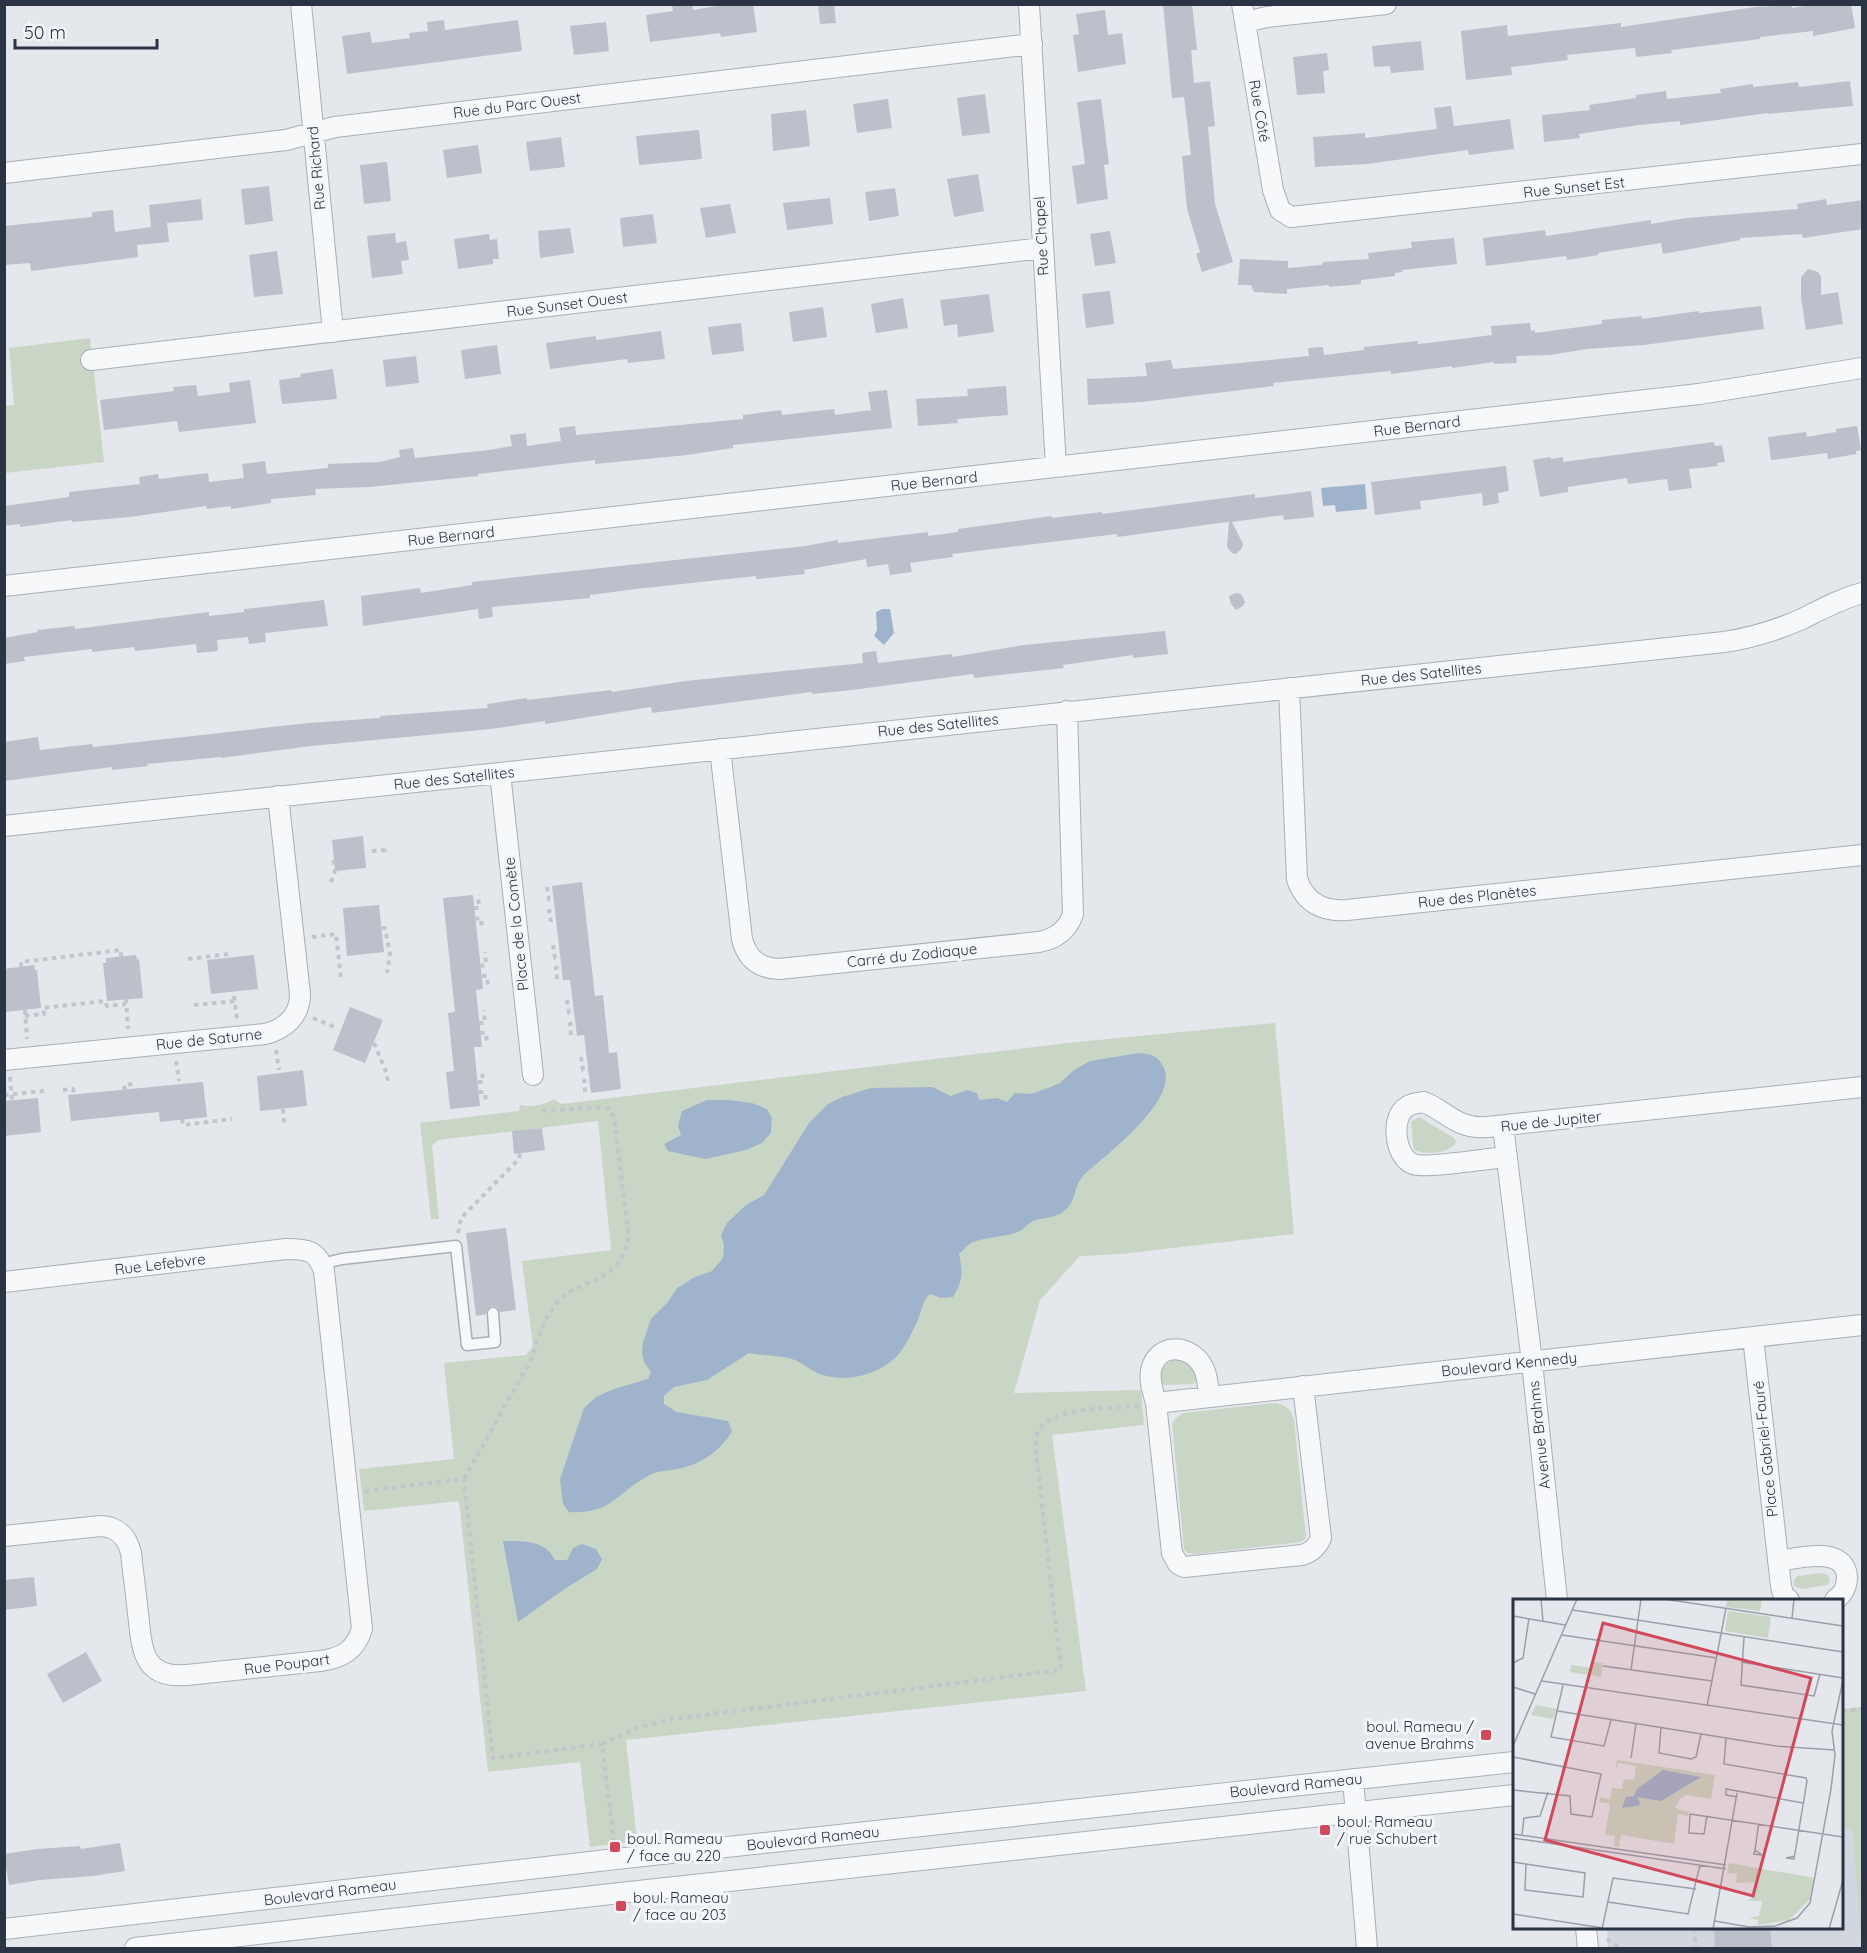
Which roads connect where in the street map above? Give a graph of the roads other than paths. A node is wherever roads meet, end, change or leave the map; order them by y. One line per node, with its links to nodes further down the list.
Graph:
1 (301, 4): 6 (street, Rue Richard)
2 (1029, 4): 5 (street, Rue Chapel)
3 (1386, 4): 4 (street)
4 (1243, 13): 9 (street, Rue Côté)
5 (1032, 44): 6 (street, Rue du Parc Ouest); 10 (street, Rue Chapel)
6 (313, 132): 8 (street, Rue du Parc Ouest); 11 (street, Rue Richard)
7 (1863, 154): 9 (street, Rue Sunset Est)
8 (4, 172)
9 (1285, 214)
10 (1042, 248): 11 (street, Rue Sunset Ouest); 14 (street, Rue Chapel)
11 (333, 332): 12 (street, Rue Sunset Ouest)
12 (91, 360)
13 (1863, 368): 14 (street, Rue Bernard)
14 (1056, 467): 15 (street, Rue Bernard)
15 (4, 586)
16 (1863, 593): 17 (street, Rue des Satellites)
17 (1289, 688): 18 (street, Rue des Satellites); 23 (street, Rue des Planètes)
18 (1067, 711): 19 (street, Rue des Satellites); 19 (street, Carré du Zodiaque)
19 (720, 749): 20 (street, Rue des Satellites)
20 (500, 773): 21 (street, Rue des Satellites); 25 (street, Place de la Comète)
21 (278, 796): 22 (street, Rue des Satellites); 24 (street, Rue de Saturne)
22 (4, 826)
23 (1863, 855)
24 (4, 1060)
25 (533, 1075)
26 (1863, 1087): 27 (street, Rue de Jupiter)
27 (1503, 1126): 28 (street, Avenue Brahms); 28 (street, Rue de Jupiter)
28 (1507, 1157): 34 (street, Avenue Brahms)
29 (318, 1259): 30 (street, Rue Lefebvre); 31 (lane); 38 (street, Rue Poupart)
30 (4, 1282)
31 (493, 1313)
32 (1863, 1325): 33 (street, Boulevard Kennedy)
33 (1753, 1337): 34 (street, Boulevard Kennedy); 39 (street, Place Gabriel-Fauré)
34 (1532, 1362): 35 (street, Boulevard Kennedy); 40 (street, Avenue Brahms)
35 (1303, 1386): 36 (street, Boulevard Kennedy); 37 (street)
36 (1209, 1397): 37 (street, Boulevard Kennedy); 37 (street)
37 (1149, 1404)
38 (4, 1536)
39 (1778, 1561): 41 (street, Place Gabriel-Fauré); 42 (street)
40 (1557, 1599)
41 (1788, 1599)
42 (1836, 1599)
43 (1513, 1762): 44 (street, Boulevard Rameau)
44 (1353, 1779): 46 (street); 47 (street, Boulevard Rameau)
45 (1513, 1795): 46 (street)
46 (1356, 1813): 49 (street); 56 (street)
47 (939, 1824): 48 (street, Boulevard Rameau); 49 (street)
48 (616, 1853): 50 (street); 51 (street, Boulevard Rameau)
49 (942, 1858): 50 (street)
50 (620, 1893): 54 (street)
51 (217, 1905): 52 (street, Boulevard Rameau); 54 (street)
52 (4, 1929)
53 (1586, 1929): 57 (street)
54 (220, 1939): 55 (street)
55 (135, 1948)
56 (1366, 1948)
57 (1588, 1948)

